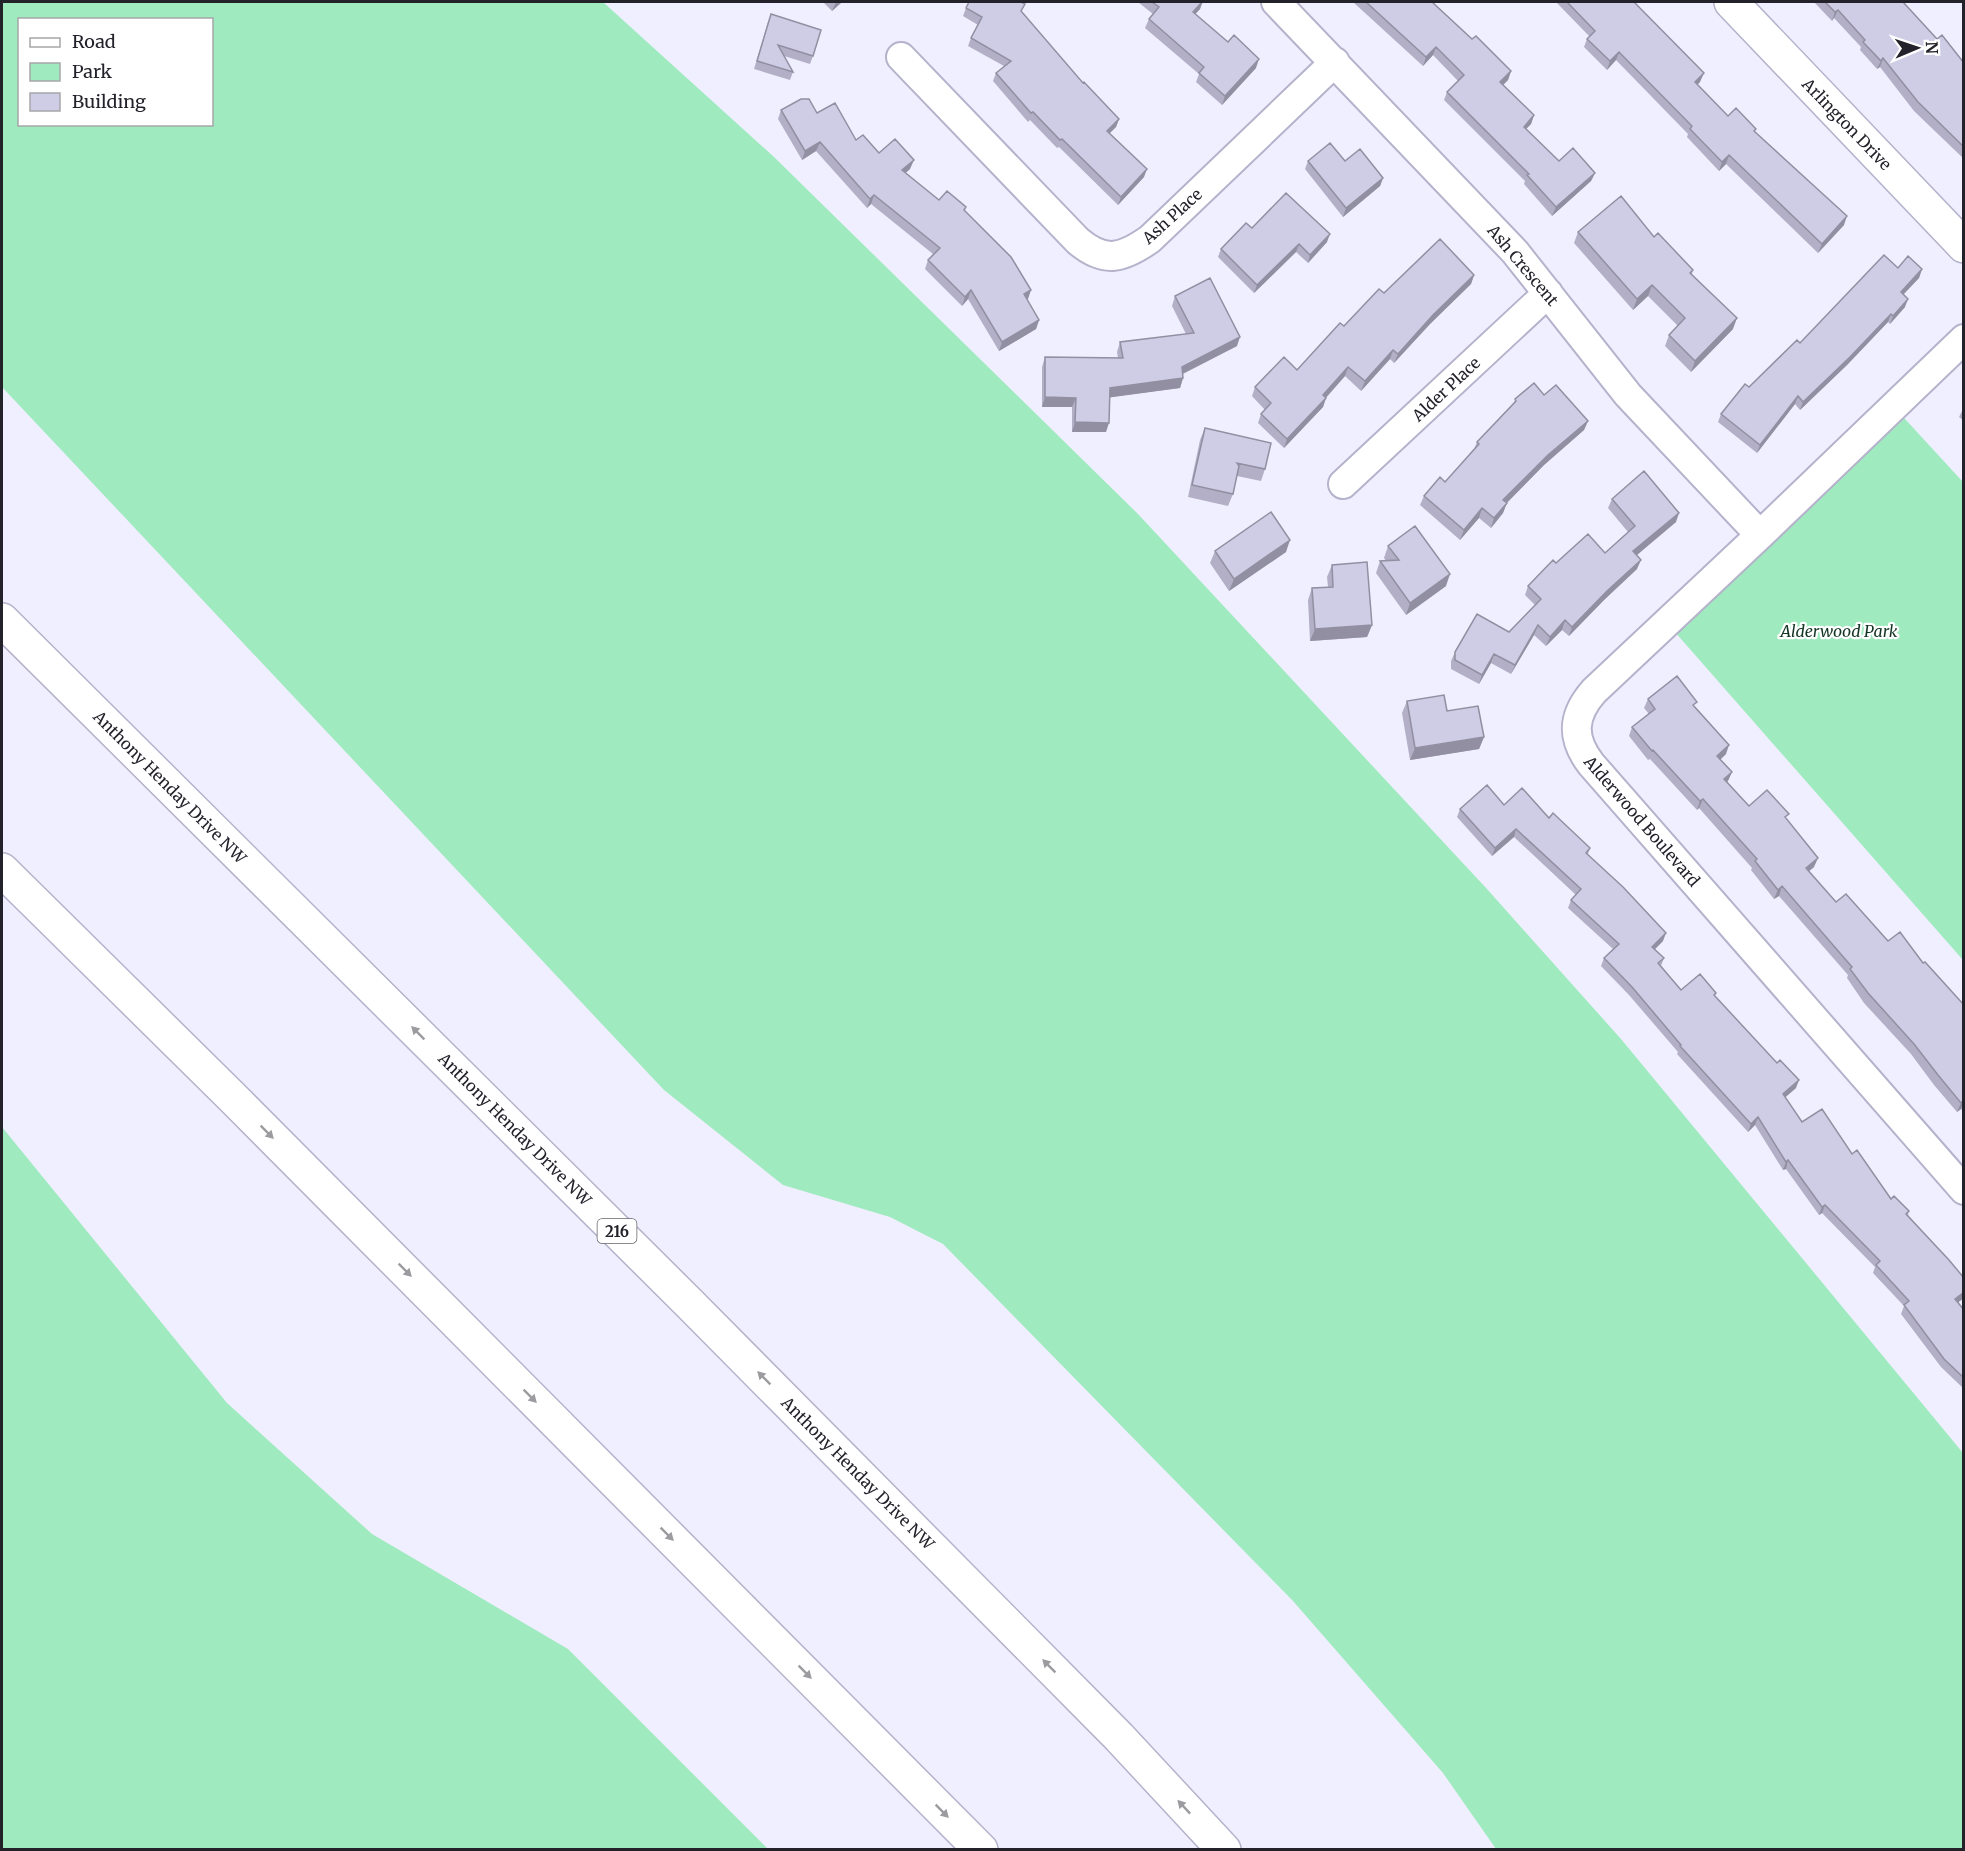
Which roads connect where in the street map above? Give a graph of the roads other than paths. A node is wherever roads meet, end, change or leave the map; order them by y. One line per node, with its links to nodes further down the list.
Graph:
1 (1276, 2): 4 (street, Ash Crescent)
2 (1731, 2): 5 (main road, Arlington Drive)
3 (901, 57): 4 (street, Ash Place)
4 (1335, 62): 6 (street, Ash Crescent)
5 (1964, 246)
6 (1548, 293): 8 (street, Alder Place); 9 (street, Ash Crescent)
7 (1964, 339): 9 (street, Alderwood Boulevard)
8 (1343, 484)
9 (1760, 535): 14 (street, Alderwood Boulevard)
10 (2, 620): 16 (main road, Anthony Henday Drive NW / 216, one-way to 10)
11 (2, 870): 13 (main road)
12 (2, 902): 13 (main road)
13 (233, 1098): 15 (main road, one-way to 15)
14 (1964, 1191)
15 (981, 1850)
16 (1224, 1850)

